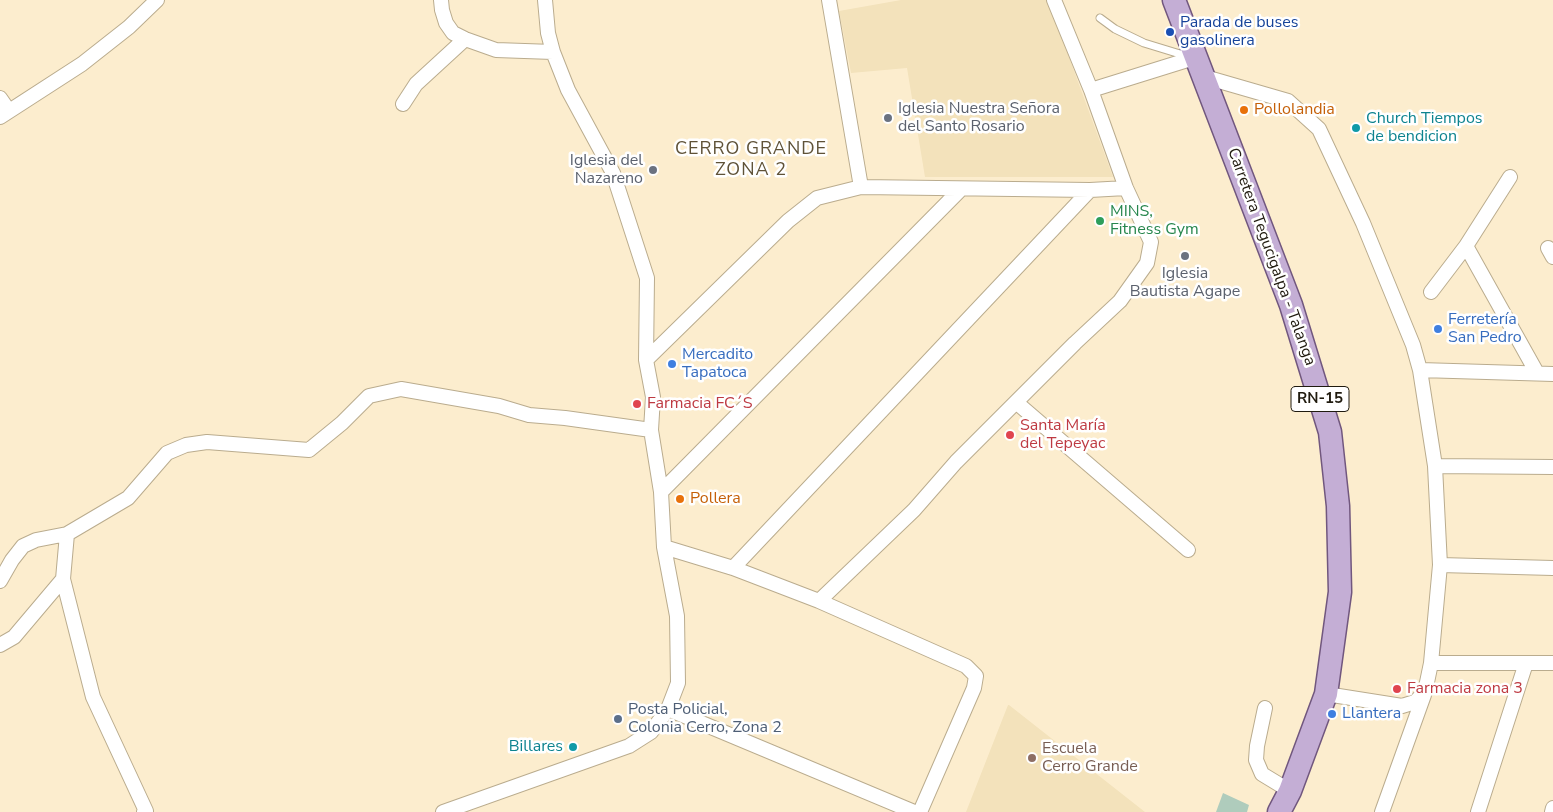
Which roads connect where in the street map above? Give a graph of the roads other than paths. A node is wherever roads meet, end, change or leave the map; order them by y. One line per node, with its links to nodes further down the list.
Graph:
1 (157, 0): 14 (street)
2 (441, 0): 8 (street)
3 (545, 0): 9 (street)
4 (828, 0): 16 (street)
5 (1054, 0): 11 (street)
6 (1174, 0): 10 (main road, Carretera Tegucigalpa - Talanga / RN-15)
7 (1100, 18): 10 (lane)
8 (465, 39): 9 (street); 13 (street)
9 (553, 52): 22 (street)
10 (1199, 62): 11 (street); 23 (street); 45 (main road, Carretera Tegucigalpa - Talanga / RN-15)
11 (1091, 90): 17 (street)
12 (0, 98): 14 (street)
13 (403, 104)
14 (5, 114)
15 (1510, 177): 20 (street)
16 (861, 186): 18 (street); 22 (street)
17 (1126, 188): 19 (street); 26 (street)
18 (960, 189): 19 (street); 30 (street)
19 (1090, 190): 35 (street)
20 (1466, 246): 21 (street); 24 (street)
21 (1431, 292)
22 (646, 360): 27 (street)
23 (1420, 370): 24 (street); 28 (street)
24 (1537, 373): 25 (street)
25 (1553, 374)
26 (1017, 402): 33 (street); 39 (street)
27 (651, 430): 30 (street); 31 (street)
28 (1435, 466): 29 (street); 34 (street)
29 (1553, 467)
30 (661, 492): 32 (street)
31 (67, 534): 37 (street); 38 (street)
32 (664, 547): 35 (street); 47 (street)
33 (1188, 550)
34 (1440, 565): 36 (street); 43 (street)
35 (733, 568): 39 (street)
36 (1553, 568)
37 (63, 579): 40 (street); 50 (street)
38 (0, 581)
39 (819, 601): 53 (street)
40 (0, 645)
41 (1526, 662): 42 (street); 43 (street); 56 (street)
42 (1553, 663)
43 (1431, 664): 44 (street)
44 (1425, 692): 45 (street); 55 (street)
45 (1326, 694): 48 (main road, Carretera Tegucigalpa - Talanga / RN-15)
46 (1265, 708): 48 (street)
47 (668, 709): 51 (street); 52 (street)
48 (1290, 791): 54 (main road, Carretera Tegucigalpa - Talanga / RN-15)
49 (1553, 808): 57 (street)
50 (144, 812)
51 (443, 812)
52 (914, 812)
53 (920, 812)
54 (1279, 812)
55 (1382, 812)
56 (1478, 812)
57 (1552, 812)

